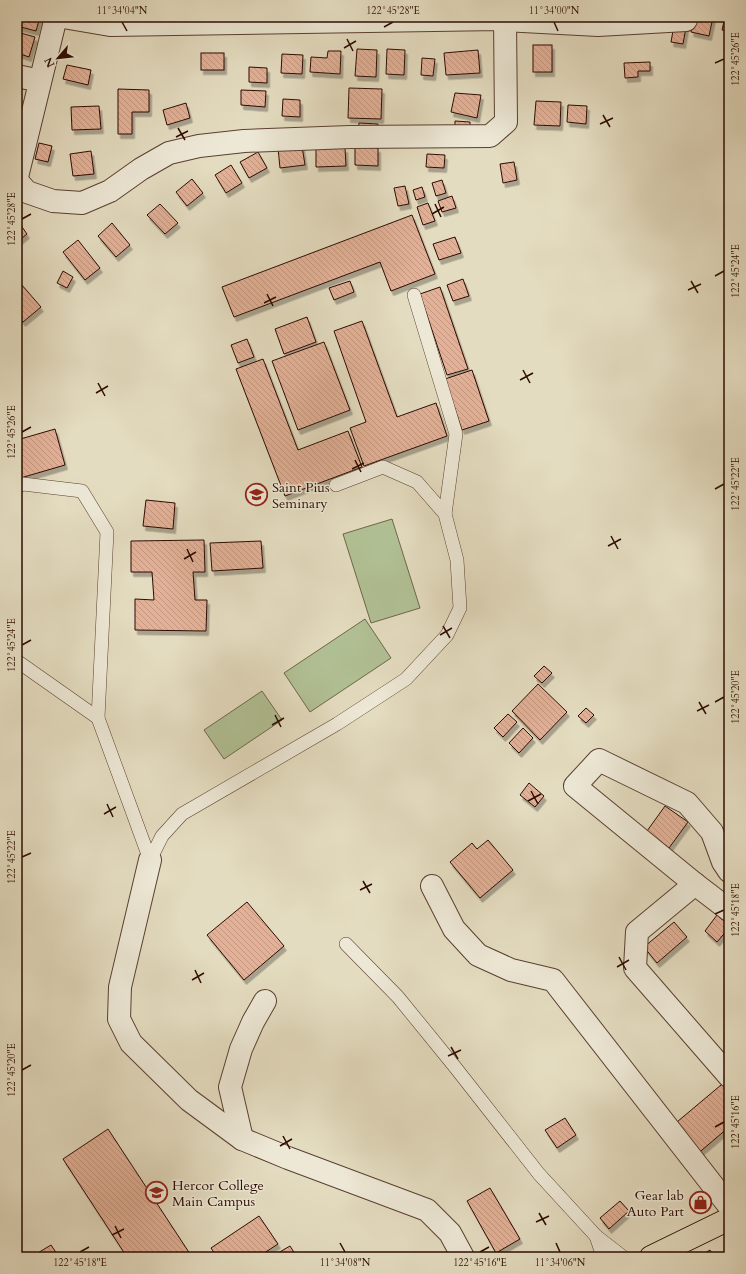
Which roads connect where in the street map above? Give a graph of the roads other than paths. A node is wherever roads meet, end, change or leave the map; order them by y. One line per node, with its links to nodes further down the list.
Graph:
1 (56, 17): 6 (street)
2 (63, 17): 3 (street)
3 (505, 20): 4 (street); 8 (street)
4 (686, 20)
5 (17, 76): 6 (street)
6 (40, 81): 7 (street)
7 (17, 177)
8 (17, 180)
9 (414, 295): 12 (lane)
10 (336, 485): 12 (lane)
11 (17, 487): 14 (lane)
12 (445, 514): 15 (lane)
13 (17, 661): 14 (lane)
14 (98, 718): 15 (lane)
15 (150, 860): 23 (street)
16 (729, 871): 17 (street)
17 (695, 884): 19 (street); 22 (street)
18 (432, 886): 24 (street)
19 (729, 910)
20 (346, 944): 26 (lane)
21 (265, 1001): 23 (street)
22 (729, 1076)
23 (242, 1139): 27 (street)
24 (729, 1206)
25 (729, 1219): 30 (highway)
26 (596, 1236): 28 (lane); 29 (lane)
27 (463, 1257)
28 (604, 1257)
29 (623, 1257)
30 (651, 1257)

